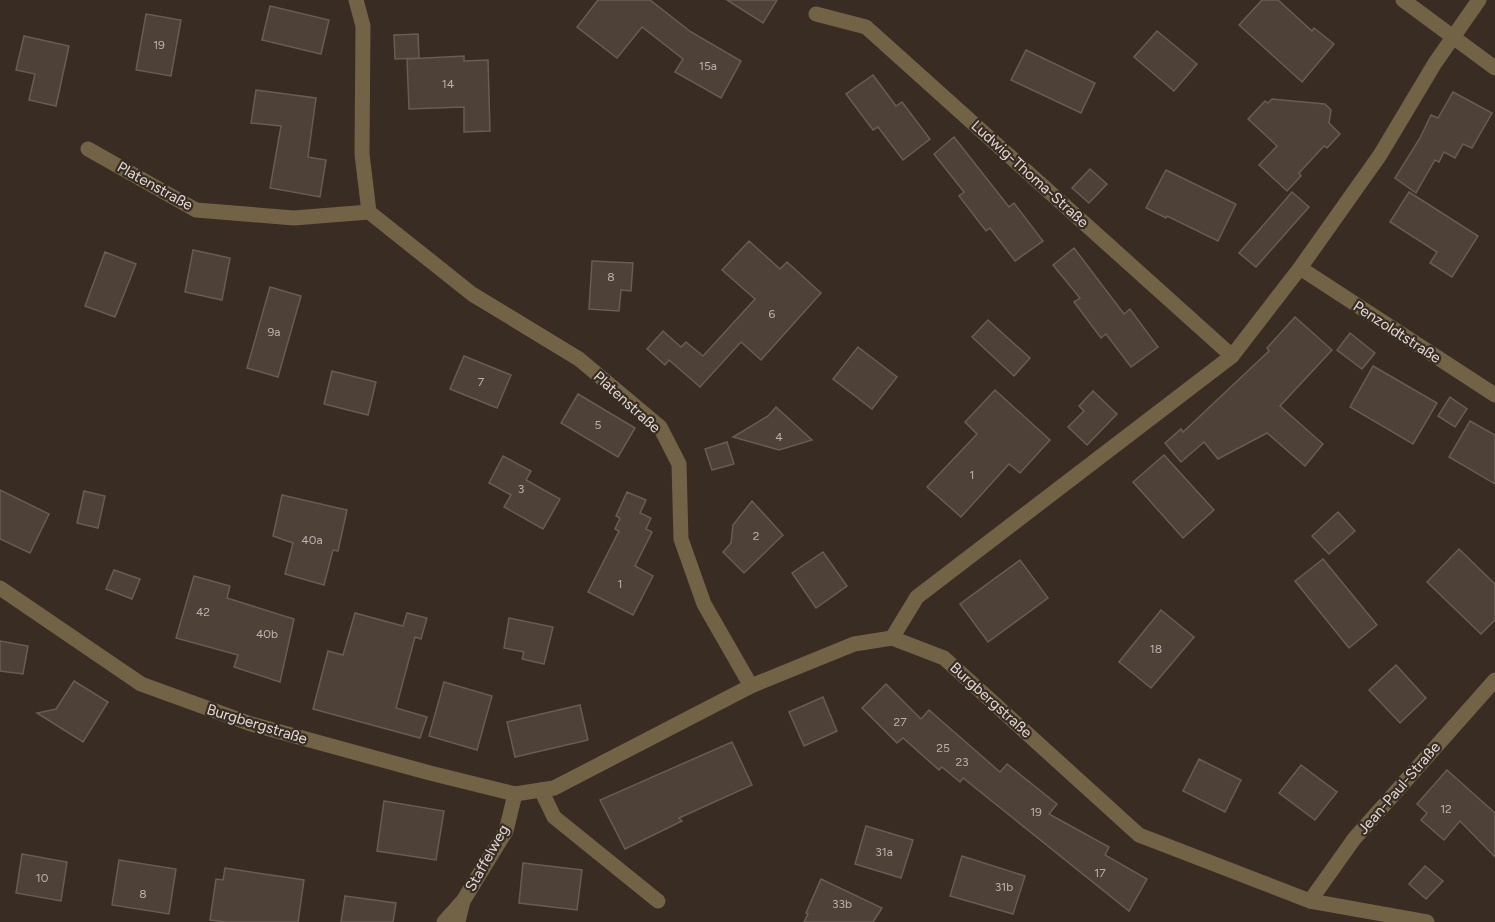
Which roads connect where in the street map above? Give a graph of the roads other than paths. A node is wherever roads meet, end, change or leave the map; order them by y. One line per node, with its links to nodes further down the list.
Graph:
1 (356, 0): 8 (street)
2 (1403, 0): 5 (street)
3 (1479, 0): 5 (street)
4 (816, 14): 10 (street, Ludwig-Thoma-Straße)
5 (1453, 36): 6 (street); 9 (street)
6 (1495, 68)
7 (88, 149): 8 (street, Platenstraße)
8 (369, 212): 15 (street, Platenstraße)
9 (1300, 268): 10 (street); 11 (street, Penzoldtstraße)
10 (1232, 356): 13 (street)
11 (1495, 395)
12 (0, 588): 17 (street, Burgbergstraße)
13 (892, 638): 15 (street, Burgbergstraße); 20 (street, Burgbergstraße)
14 (1495, 680): 20 (street, Jean-Paul-Straße)
15 (751, 686): 16 (street, Burgbergstraße)
16 (541, 790): 17 (street, Burgbergstraße); 19 (street)
17 (515, 794): 18 (street, Staffelweg)
18 (463, 901): 21 (street); 22 (street, Staffelweg)
19 (658, 901)
20 (1310, 901): 23 (street, Burgbergstraße)
21 (444, 922)
22 (458, 922)
23 (1427, 922)

